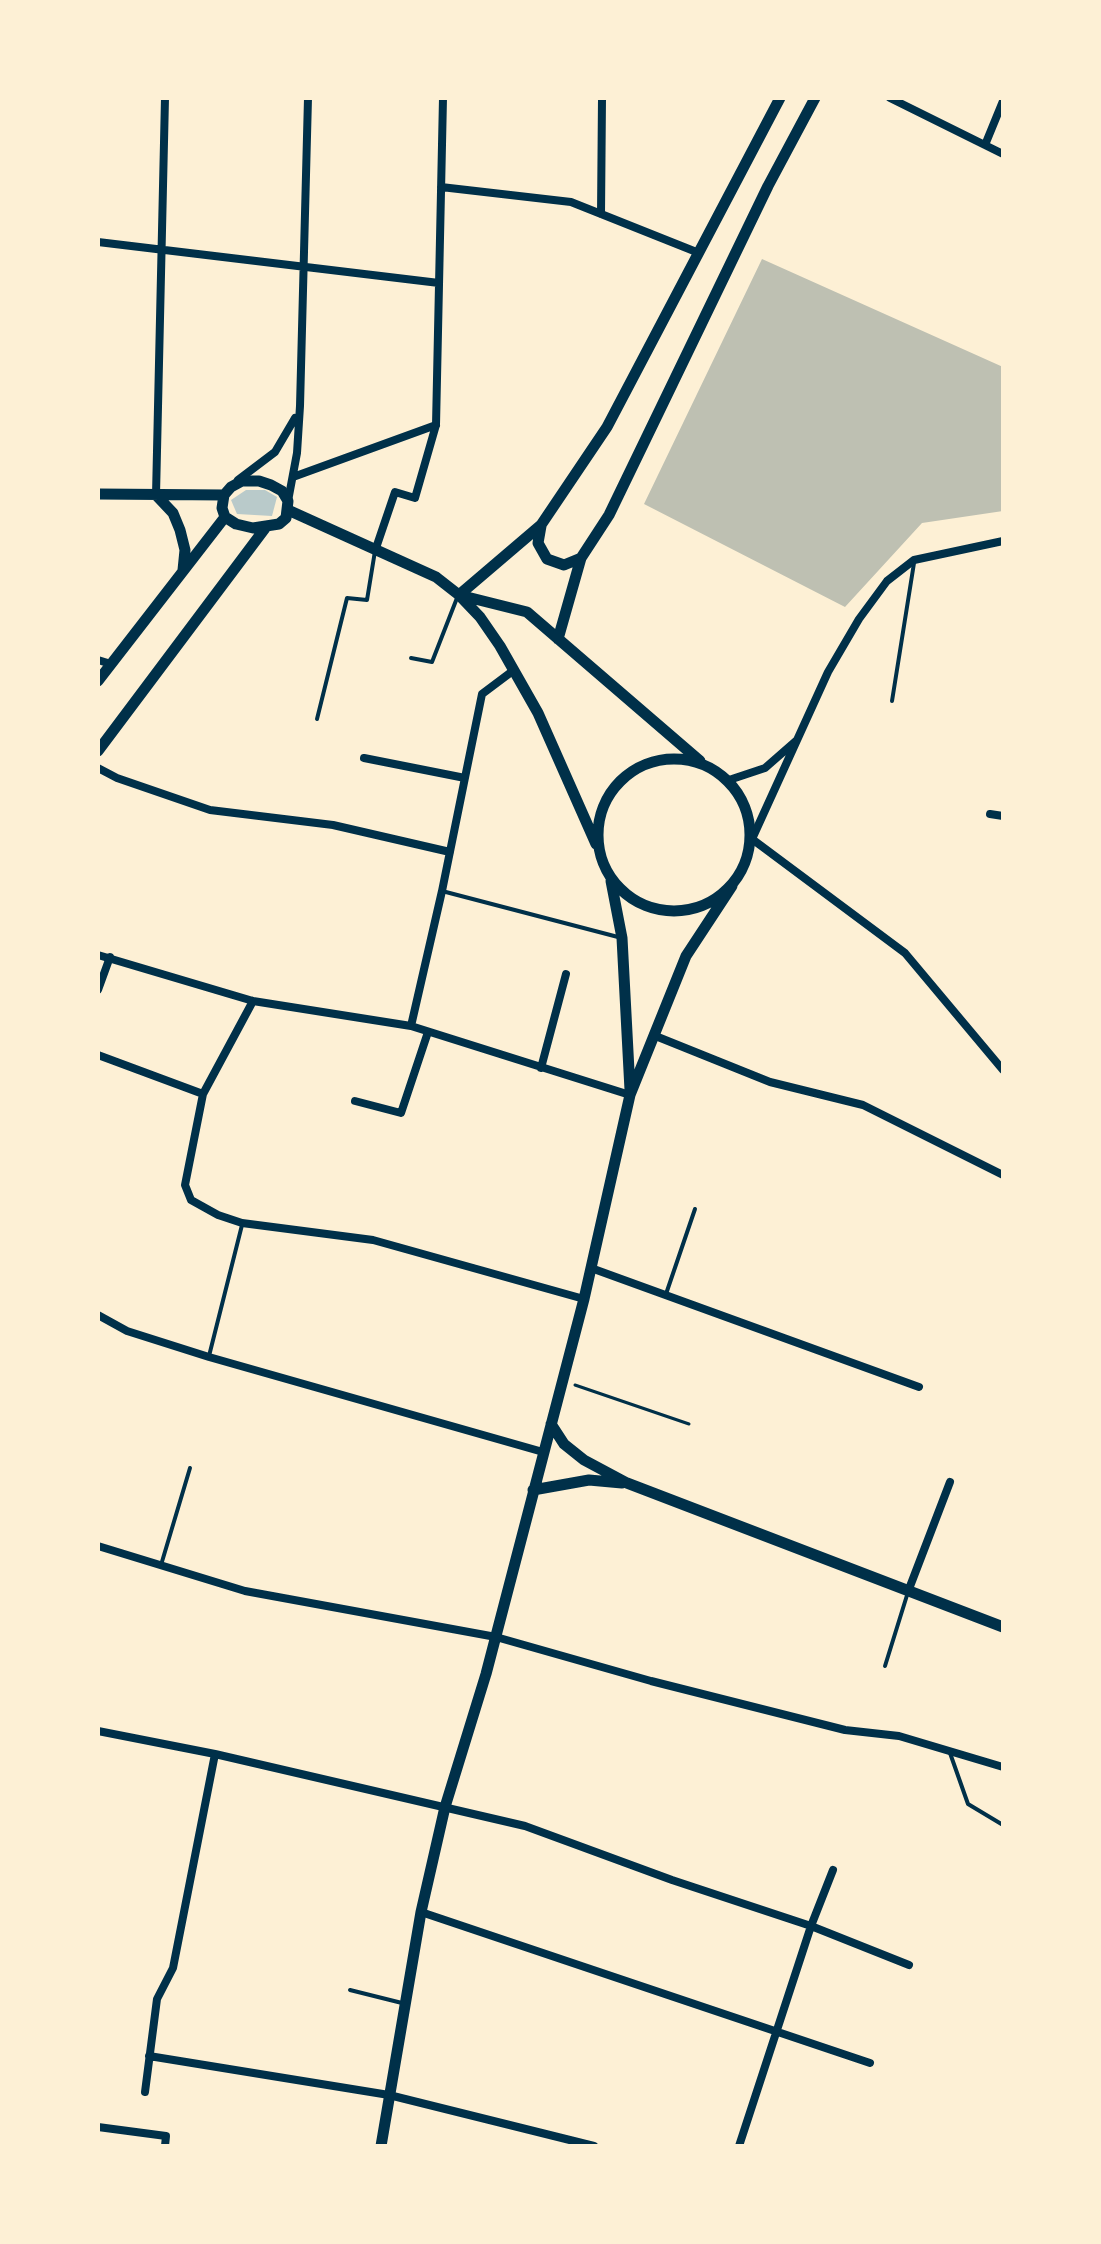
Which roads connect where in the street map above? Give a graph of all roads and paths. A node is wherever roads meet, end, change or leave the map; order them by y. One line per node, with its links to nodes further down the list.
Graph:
1 (165, 98): 14 (street)
2 (308, 98): 16 (street)
3 (443, 98): 11 (street)
4 (602, 98): 12 (street)
5 (780, 98): 15 (street)
6 (815, 98): 30 (street)
7 (890, 98): 9 (street)
8 (1003, 101): 9 (street)
9 (985, 145): 10 (street)
10 (1003, 154)
11 (441, 187): 12 (street); 17 (street)
12 (601, 214): 15 (street)
13 (98, 242): 14 (street)
14 (161, 250): 16 (street); 23 (street)
15 (699, 253): 26 (street)
16 (304, 266): 17 (street); 18 (street)
17 (439, 283): 19 (street)
18 (300, 406): 20 (street); 21 (street)
19 (436, 425): 20 (street); 29 (street)
20 (293, 477): 24 (street)
21 (227, 491): 23 (street); 24 (street); 25 (street)
22 (98, 494): 23 (street)
23 (156, 495): 32 (street)
24 (288, 505): 27 (street); 29 (street)
25 (225, 517): 27 (street); 32 (street)
26 (541, 525): 30 (street); 33 (street)
27 (266, 527): 43 (street)
28 (1003, 541): 31 (street)
29 (376, 548): 33 (street); 41 (lane)
30 (581, 558): 34 (street)
31 (914, 560): 40 (lane); 42 (street)
32 (183, 570): 37 (street)
33 (459, 595): 34 (street); 35 (lane); 38 (street)
34 (558, 639): 45 (street)
35 (411, 658)
36 (98, 660): 37 (street)
37 (111, 664): 39 (street)
38 (514, 670): 47 (street); 52 (street)
39 (98, 681)
40 (892, 701)
41 (317, 719)
42 (800, 736): 48 (street); 51 (street)
43 (98, 751)
44 (364, 758): 47 (street)
45 (702, 763): 48 (street); 52 (street)
46 (98, 768): 53 (street)
47 (465, 778): 53 (street)
48 (729, 780): 51 (street)
49 (990, 814): 50 (street)
50 (1003, 816)
51 (752, 839): 55 (street); 68 (street)
52 (598, 848): 54 (street)
53 (450, 852): 56 (street)
54 (611, 880): 55 (street); 57 (street)
55 (732, 886): 65 (street)
56 (442, 891): 57 (lane); 63 (street)
57 (622, 938): 70 (street)
58 (98, 955): 59 (street)
59 (110, 957): 61 (street); 62 (street)
60 (566, 974): 67 (street)
61 (98, 990)
62 (253, 1001): 63 (street); 69 (street)
63 (411, 1026): 64 (street)
64 (428, 1032): 67 (street); 71 (street)
65 (653, 1035): 70 (street); 72 (street)
66 (98, 1055): 69 (street)
67 (541, 1068): 70 (street)
68 (1003, 1070)
69 (203, 1094): 74 (street)
70 (630, 1095): 75 (street)
71 (355, 1101)
72 (1003, 1175)
73 (695, 1209): 76 (lane)
74 (242, 1223): 77 (street); 79 (lane)
75 (591, 1268): 76 (street); 77 (street)
76 (666, 1295): 81 (street)
77 (584, 1299): 80 (street)
78 (98, 1315): 79 (street)
79 (209, 1357): 84 (street)
80 (562, 1380): 82 (street); 83 (path)
81 (919, 1387)
82 (551, 1424): 84 (street); 87 (street)
83 (689, 1424)
84 (543, 1452): 88 (street)
85 (190, 1468): 90 (lane)
86 (950, 1482): 91 (street)
87 (627, 1483): 88 (street); 91 (street)
88 (533, 1490): 93 (street)
89 (98, 1546): 90 (street)
90 (161, 1566): 93 (street)
91 (909, 1589): 92 (street); 94 (lane)
92 (1003, 1627)
93 (496, 1637): 96 (street); 99 (street)
94 (885, 1666)
95 (98, 1731): 97 (street)
96 (950, 1753): 98 (street); 100 (lane)
97 (215, 1754): 99 (street); 108 (street)
98 (1003, 1767)
99 (445, 1807): 102 (street); 103 (street)
100 (1003, 1825)
101 (833, 1870): 103 (street)
102 (421, 1912): 106 (street); 107 (street)
103 (811, 1926): 104 (street); 107 (street)
104 (909, 1965)
105 (350, 1990): 106 (lane)
106 (405, 2004): 111 (street)
107 (777, 2033): 109 (street); 116 (street)
108 (149, 2056): 110 (street); 111 (street)
109 (870, 2063)
110 (145, 2092)
111 (389, 2095): 114 (street); 115 (street)
112 (98, 2127): 113 (street)
113 (165, 2146)
114 (381, 2146)
115 (594, 2146)
116 (739, 2146)

